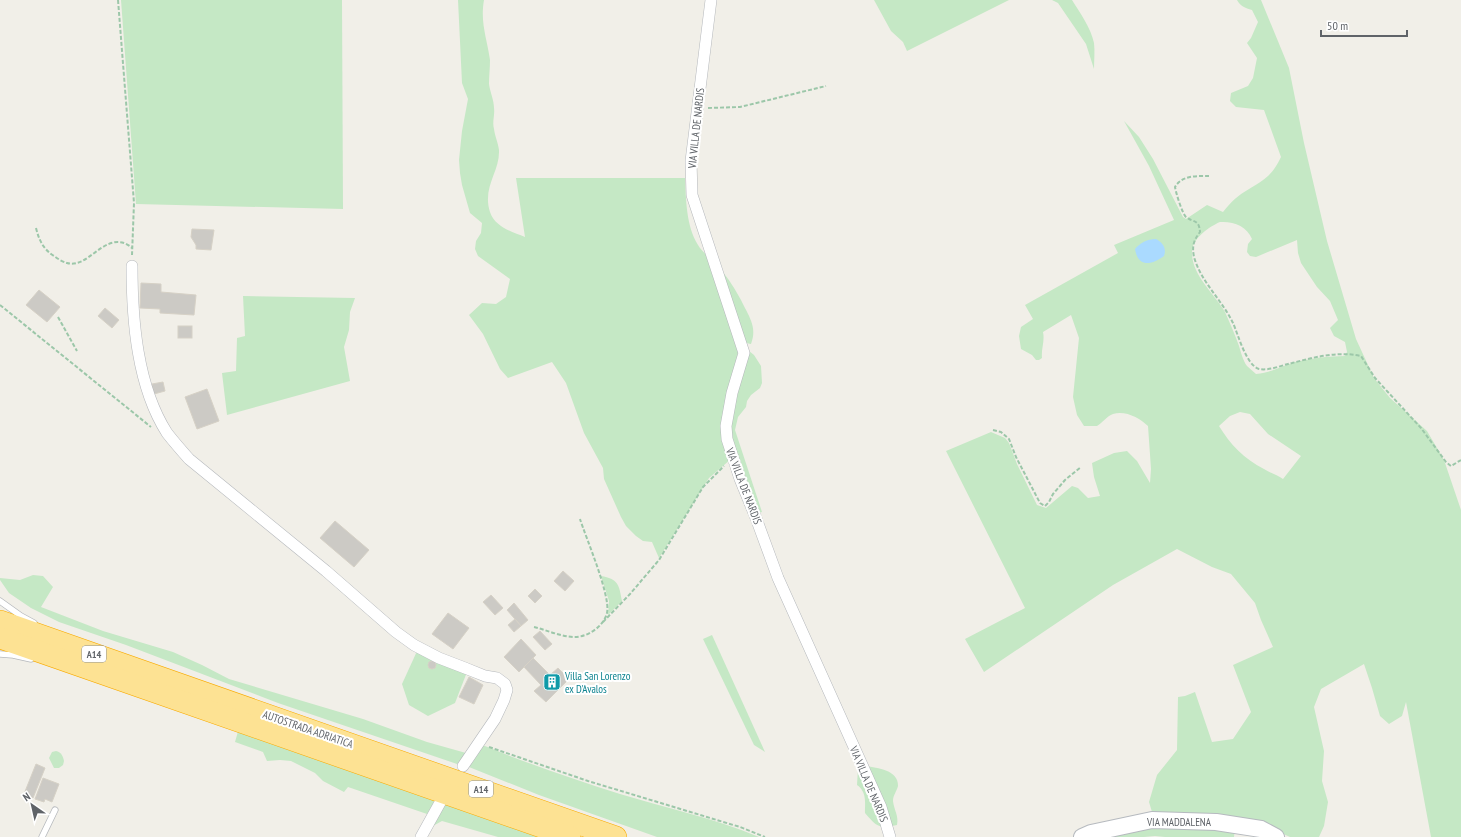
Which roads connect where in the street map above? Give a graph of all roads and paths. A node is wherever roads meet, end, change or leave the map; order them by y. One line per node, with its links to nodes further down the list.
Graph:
1 (118, 0): 7 (path)
2 (711, 0): 4 (street, VIA VILLA DE NARDIS)
3 (826, 86): 4 (path)
4 (698, 108): 14 (street, VIA VILLA DE NARDIS)
5 (1209, 176): 15 (path)
6 (36, 228): 7 (path)
7 (132, 248): 8 (path)
8 (132, 266): 13 (street)
9 (0, 305): 13 (path)
10 (58, 318): 11 (path)
11 (77, 351)
12 (993, 430): 16 (path)
13 (171, 438): 27 (street)
14 (733, 459): 20 (path); 36 (street, VIA VILLA DE NARDIS)
15 (1461, 460)
16 (1082, 467)
17 (580, 519): 20 (path)
18 (0, 601): 21 (lane)
19 (0, 621): 26 (highway, AUTOSTRADA ADRIATICA / A14)
20 (603, 622): 22 (path)
21 (39, 625)
22 (534, 626)
23 (0, 638): 26 (highway, AUTOSTRADA ADRIATICA / A14)
24 (0, 654): 25 (lane)
25 (35, 660)
26 (181, 692): 33 (highway, AUTOSTRADA ADRIATICA / A14); 34 (highway, AUTOSTRADA ADRIATICA / A14)
27 (479, 741): 28 (street); 35 (path)
28 (463, 766)
29 (441, 801): 32 (street)
30 (55, 810): 31 (lane)
31 (42, 837)
32 (421, 837)
33 (570, 837)
34 (616, 837)
35 (765, 837)
36 (890, 837)
37 (1082, 837): 38 (street, VIA MADDALENA)
38 (1276, 837)

